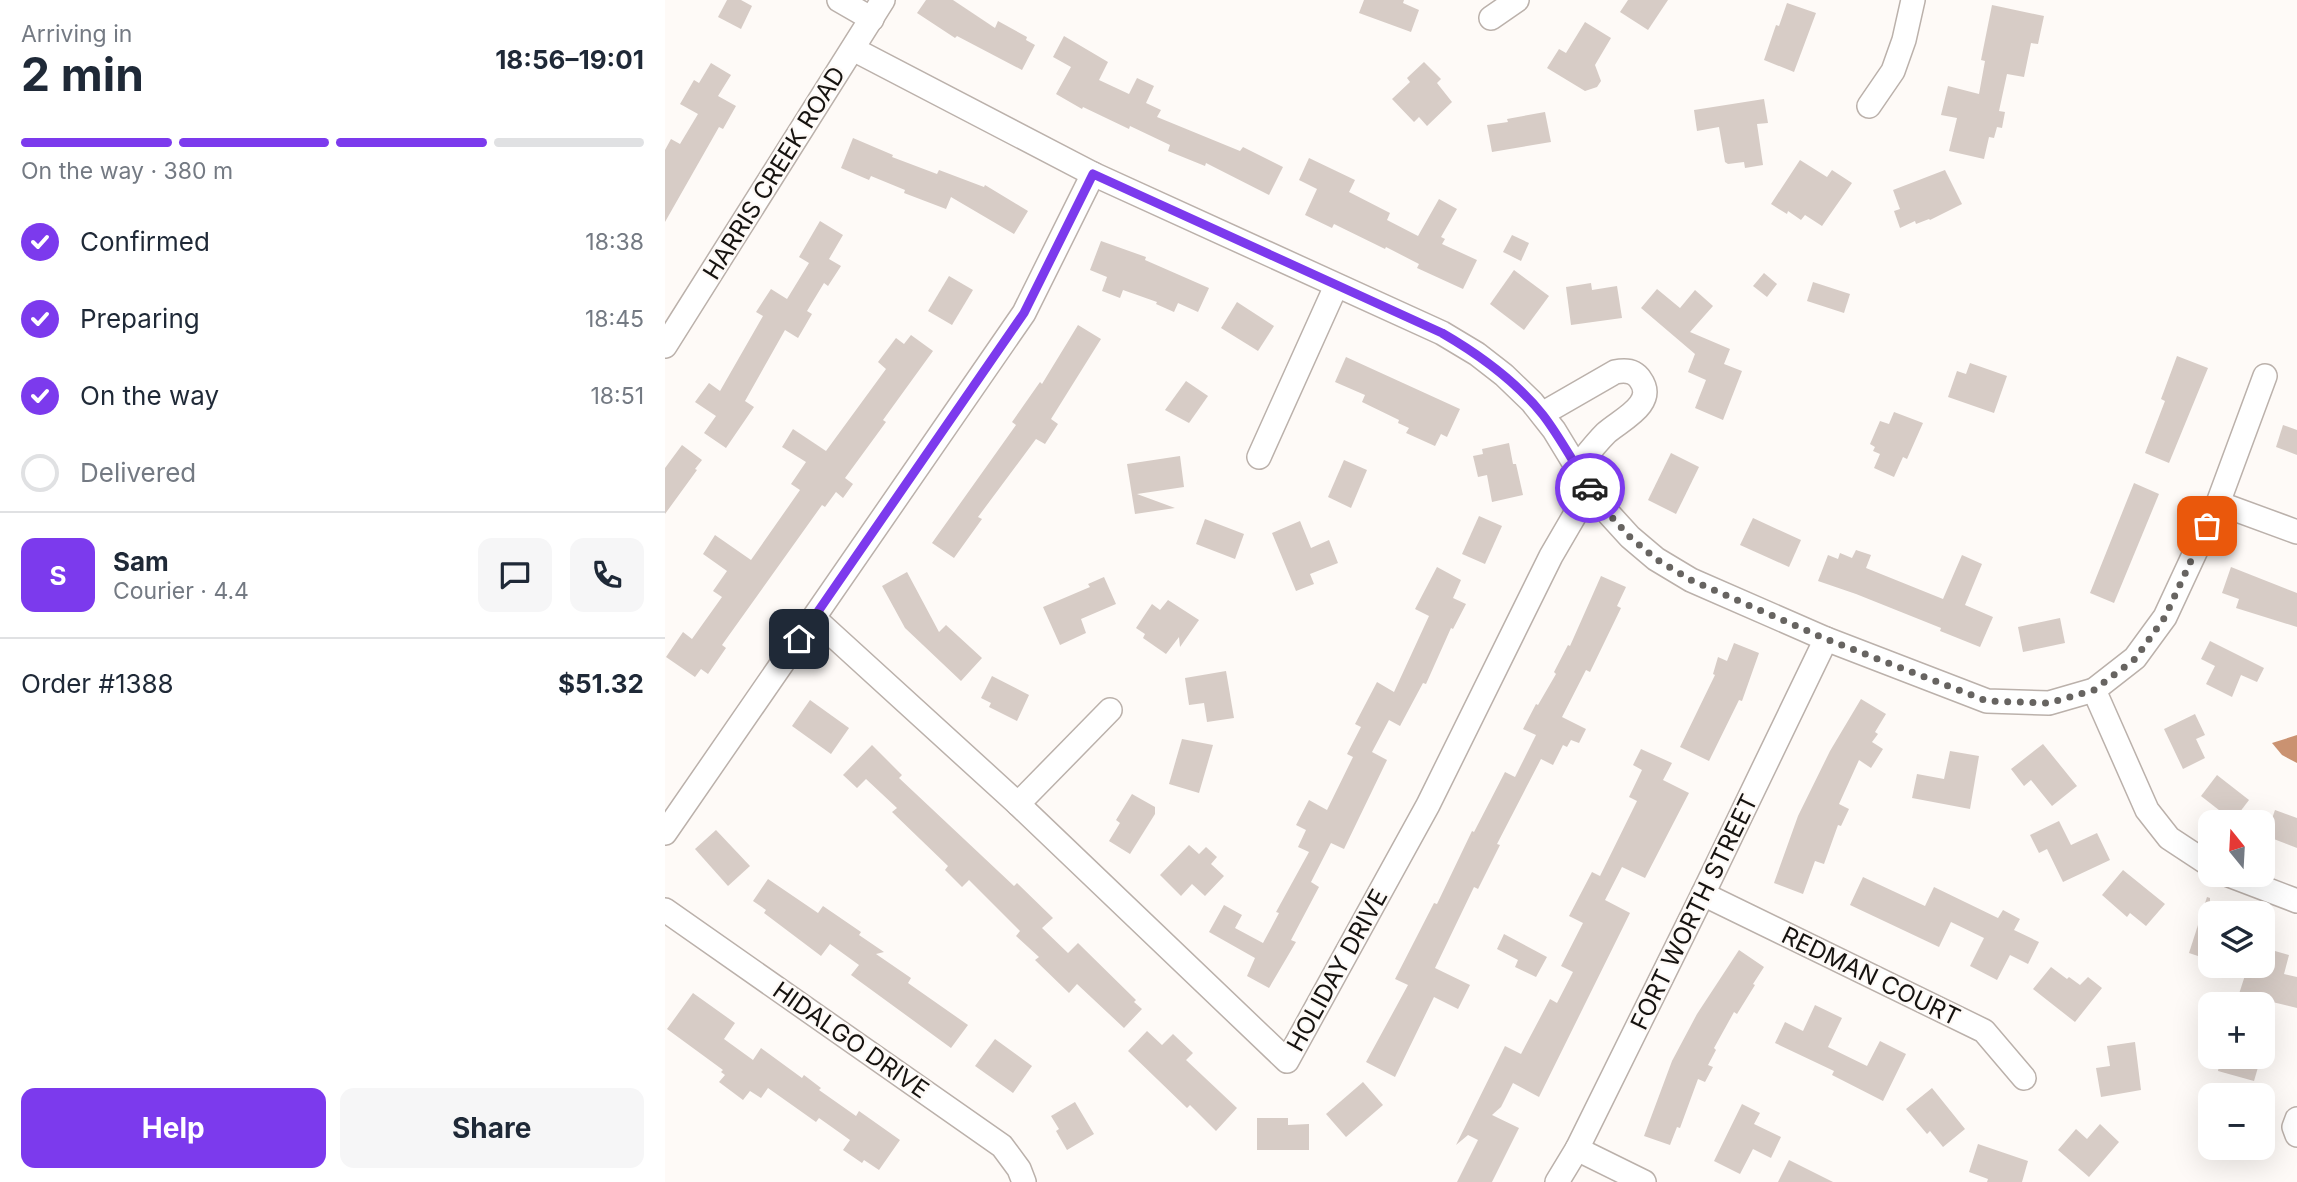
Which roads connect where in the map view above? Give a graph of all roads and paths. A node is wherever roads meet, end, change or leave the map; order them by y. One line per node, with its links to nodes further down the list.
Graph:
1 (839, 0): 4 (street)
2 (1517, 0): 5 (street)
3 (1913, 0): 7 (street)
4 (877, 10): 6 (street, HARRIS CREEK ROAD)
5 (1491, 18)
6 (853, 49): 8 (street); 10 (street, HARRIS CREEK ROAD)
7 (1869, 106)
8 (1093, 174): 9 (street); 18 (street)
9 (1336, 286): 12 (street); 13 (street)
10 (665, 346)
11 (2265, 376): 16 (street)
12 (1542, 414): 14 (street); 14 (street)
13 (1259, 457)
14 (1577, 467): 15 (street)
15 (1590, 489): 19 (street); 22 (street, HOLIDAY DRIVE)
16 (2218, 503): 17 (street); 20 (street)
17 (2297, 532)
18 (814, 618): 22 (street, HOLIDAY DRIVE); 23 (street)
19 (1826, 639): 20 (street); 26 (street, FORT WORTH STREET)
20 (2094, 690): 24 (street)
21 (1110, 710): 22 (street)
22 (1018, 804)
23 (665, 833)
24 (2198, 857)
25 (2260, 887): 27 (street)
26 (1703, 894): 29 (street, REDMAN COURT); 32 (street, FORT WORTH STREET)
27 (2297, 901)
28 (665, 910): 33 (street, HIDALGO DRIVE)
29 (2024, 1078)
30 (2297, 1119): 31 (street)
31 (2297, 1135)
32 (1577, 1149): 34 (street, FORT WORTH STREET); 35 (street)
33 (1024, 1182)
34 (1557, 1182)
35 (1644, 1182)

